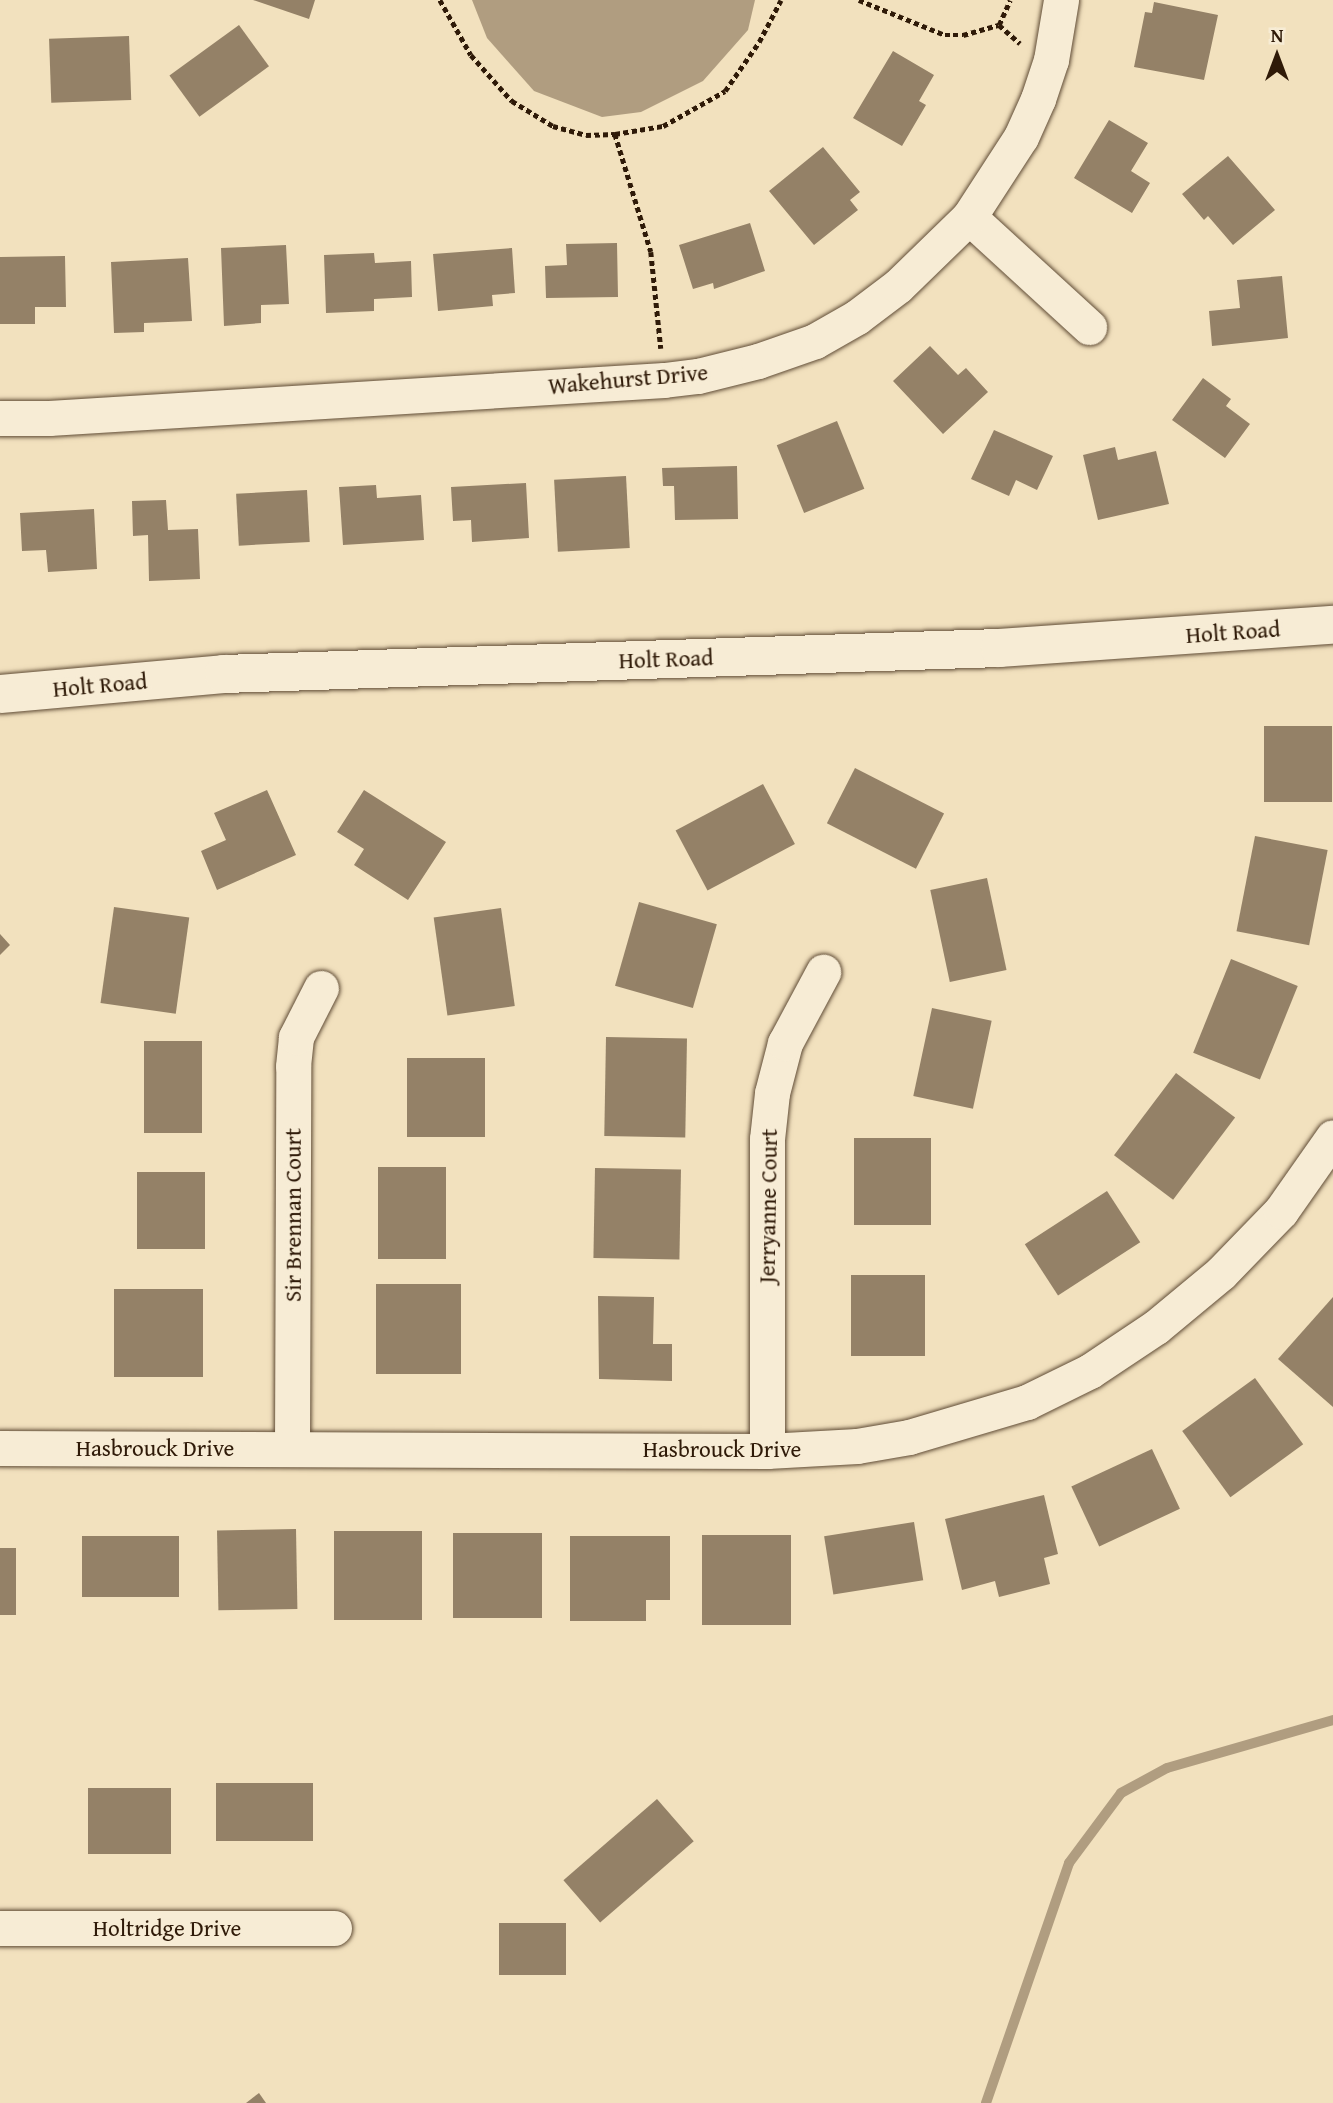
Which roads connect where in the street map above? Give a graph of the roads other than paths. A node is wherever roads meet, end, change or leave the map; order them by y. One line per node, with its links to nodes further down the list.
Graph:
1 (1060, 0): 2 (street, Wakehurst Drive)
2 (969, 216): 3 (street); 4 (street, Wakehurst Drive)
3 (1089, 327)
4 (0, 418)
5 (1333, 625): 6 (street, Holt Road)
6 (0, 694)
7 (823, 972): 12 (street, Jerryanne Court)
8 (321, 988): 10 (street, Sir Brennan Court)
9 (1333, 1137): 12 (street, Hasbrouck Drive)
10 (292, 1447): 11 (street, Hasbrouck Drive); 12 (street, Hasbrouck Drive)
11 (0, 1448)
12 (767, 1451)
13 (0, 1928): 14 (street, Holtridge Drive)
14 (334, 1928)

